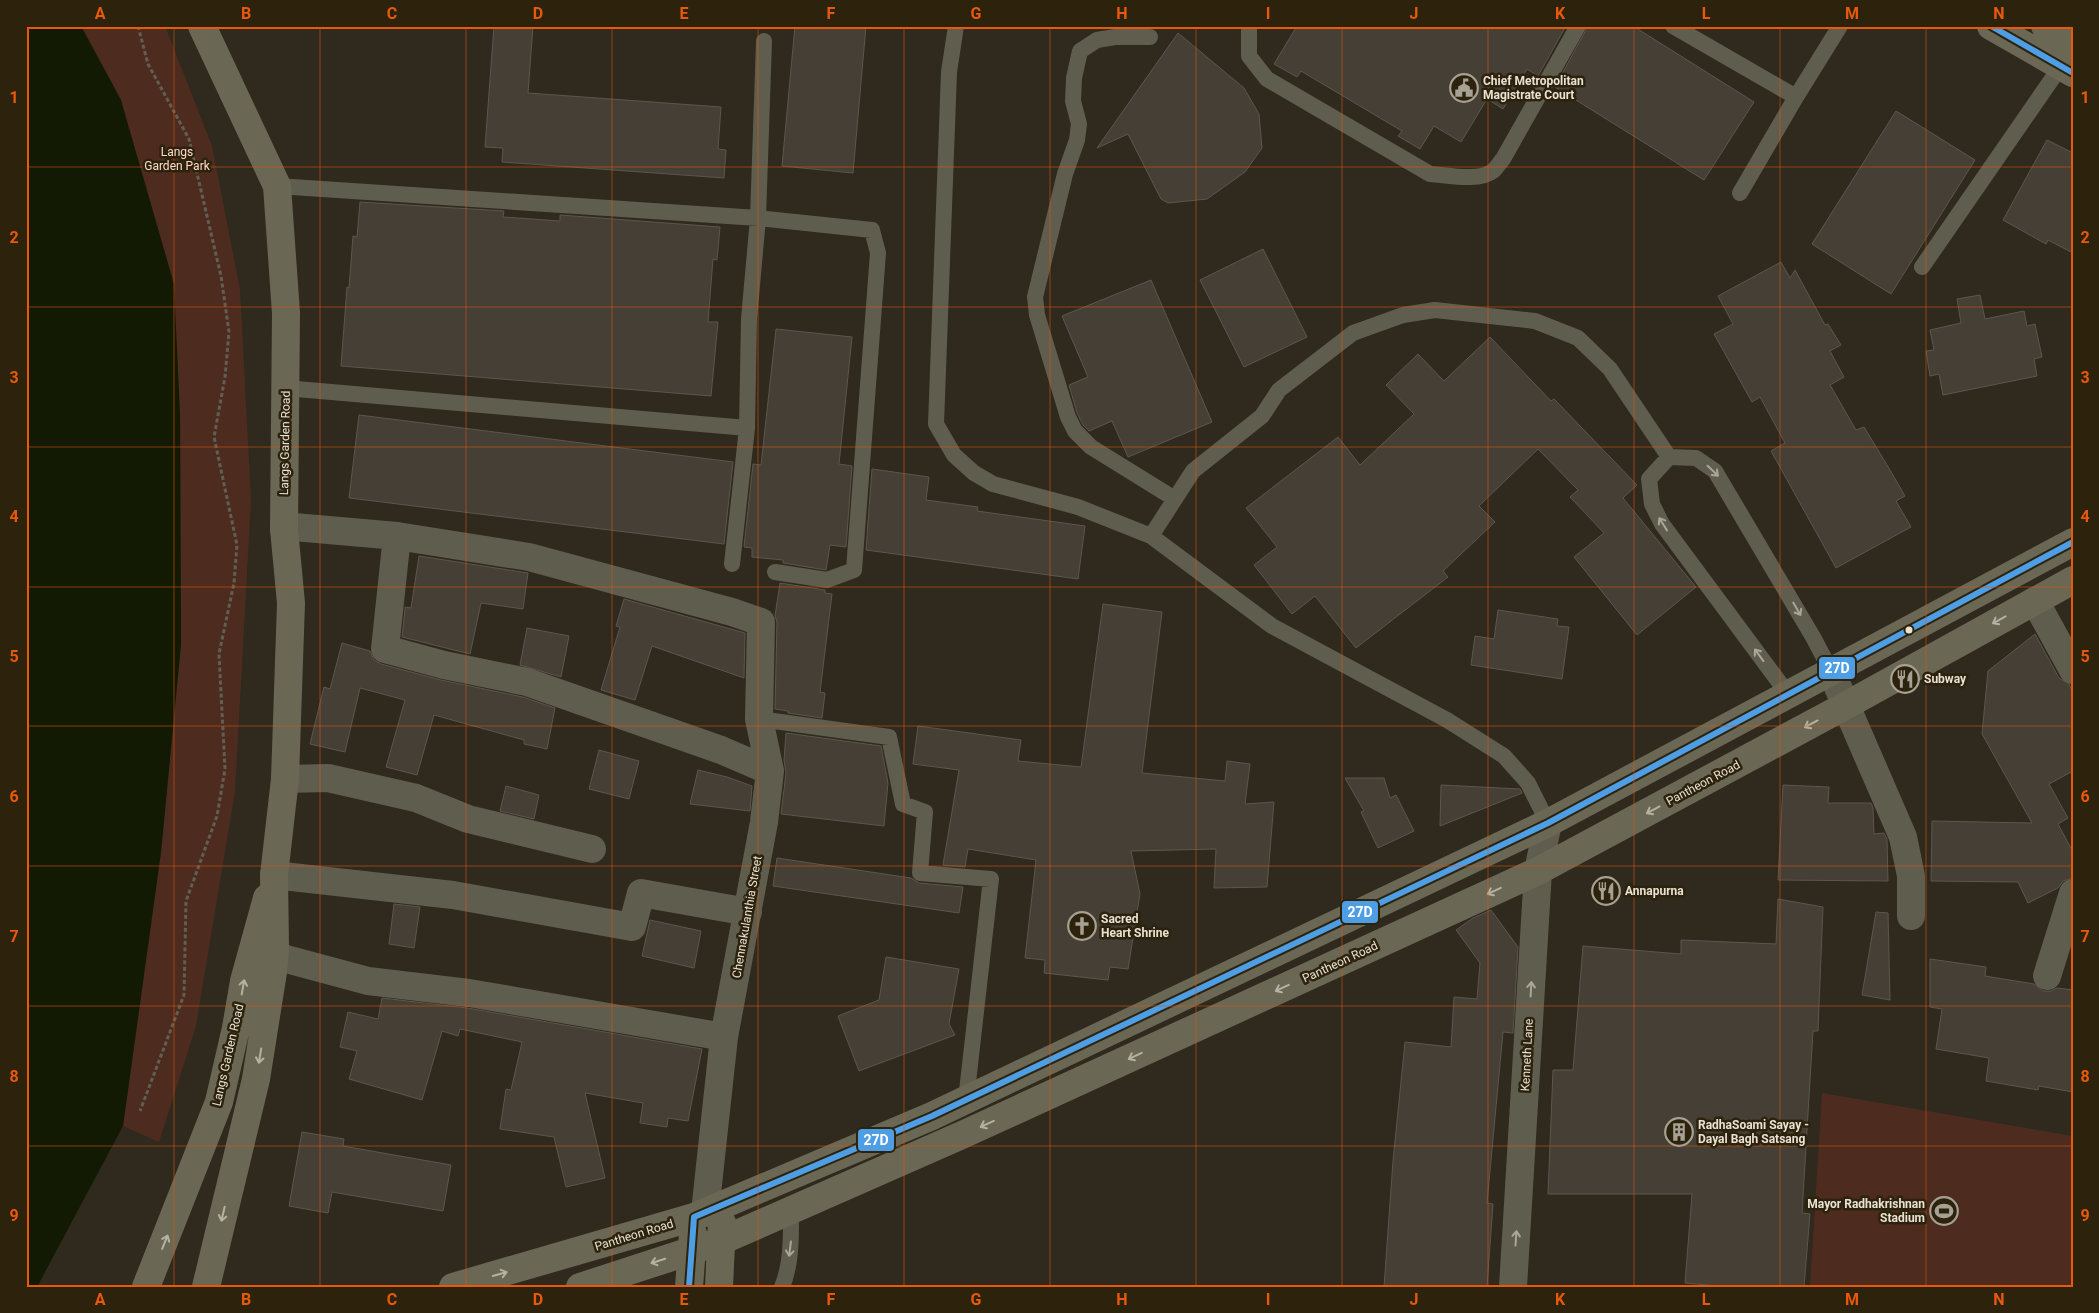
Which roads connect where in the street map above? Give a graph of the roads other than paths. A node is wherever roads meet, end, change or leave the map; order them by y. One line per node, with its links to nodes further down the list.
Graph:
1 (202, 26): 12 (main road, Langs Garden Road)
2 (956, 26): 22 (lane)
3 (1249, 26): 4 (lane)
4 (1578, 26)
5 (1674, 26): 11 (lane)
6 (1840, 26): 11 (lane)
7 (1992, 26): 10 (main road)
8 (1150, 37): 19 (lane)
9 (764, 42): 14 (lane)
10 (2064, 45): 15 (lane)
11 (1796, 97): 13 (lane)
12 (277, 186): 14 (lane); 16 (main road, Langs Garden Road)
13 (1740, 193)
14 (758, 218): 17 (lane); 25 (lane)
15 (1922, 267)
16 (285, 388): 17 (lane); 20 (main road, Langs Garden Road)
17 (747, 428): 24 (lane)
18 (1669, 457): 19 (lane); 29 (lane, one-way to 29); 30 (lane, one-way to 18)
19 (1175, 499): 22 (lane)
20 (284, 529): 21 (street); 34 (main road, Langs Garden Road)
21 (397, 536): 32 (street, Chennakulanthia Street); 33 (street)
22 (1151, 536): 35 (lane)
23 (2073, 542): 29 (main road, Pantheon Road)
24 (732, 564)
25 (775, 572)
26 (2073, 580): 27 (main road, Pantheon Road)
27 (2035, 601): 28 (street); 31 (main road, Pantheon Road, one-way to 31)
28 (2073, 670)
29 (1830, 672): 30 (main road, Pantheon Road); 31 (street)
30 (1788, 694): 35 (main road, Pantheon Road)
31 (1845, 706): 37 (main road, Pantheon Road, one-way to 37); 41 (street)
32 (759, 719): 33 (street, Chennakulanthia Street); 45 (lane)
33 (770, 771): 40 (street, Chennakulanthia Street)
34 (285, 779): 36 (street); 38 (main road, Langs Garden Road)
35 (1548, 823): 37 (street, Kenneth Lane); 45 (main road, Pantheon Road)
36 (592, 849)
37 (1538, 871): 46 (main road, Pantheon Road, one-way to 46); 57 (street, Kenneth Lane, one-way to 37)
38 (274, 876): 40 (street); 42 (main road, Langs Garden Road); 51 (main road, Langs Garden Road, one-way to 38)
39 (2073, 892): 43 (street)
40 (748, 912): 44 (street, Chennakulanthia Street)
41 (1911, 916)
42 (275, 956): 44 (street); 50 (main road, Langs Garden Road, one-way to 50)
43 (2048, 976)
44 (724, 1037): 47 (street, Chennakulanthia Street)
45 (966, 1100): 47 (main road, Pantheon Road)
46 (792, 1210): 48 (main road, Pantheon Road); 56 (lane, one-way to 56)
47 (707, 1212): 48 (main road); 49 (main road); 52 (main road, Pantheon Road, one-way to 47)
48 (722, 1241): 49 (main road, Pantheon Road); 55 (main road)
49 (692, 1250): 53 (main road, Pantheon Road, one-way to 53); 54 (main road)
50 (208, 1285)
51 (146, 1287)
52 (453, 1287)
53 (580, 1287)
54 (688, 1287)
55 (719, 1287)
56 (782, 1287)
57 (1513, 1287)

